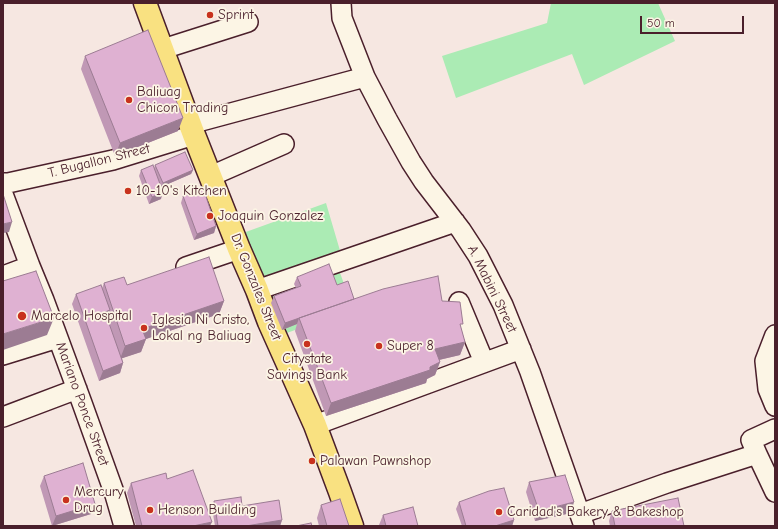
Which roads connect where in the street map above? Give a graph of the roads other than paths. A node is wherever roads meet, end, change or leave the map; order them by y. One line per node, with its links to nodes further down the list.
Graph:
1 (144, 3): 4 (main road, Dr. Gonzales Street)
2 (342, 3): 5 (street, A. Mabini Street)
3 (248, 22): 4 (street)
4 (163, 49): 6 (main road, Dr. Gonzales Street)
5 (365, 77): 6 (street, T. Bugallon Street); 11 (street, A. Mabini Street)
6 (192, 130): 8 (main road, Dr. Gonzales Street); 9 (street, T. Bugallon Street)
7 (284, 144): 8 (street)
8 (211, 176): 12 (main road, Dr. Gonzales Street)
9 (3, 183)
10 (3, 194): 13 (street, Mariano Ponce Street)
11 (455, 222): 16 (street); 20 (street, A. Mabini Street)
12 (239, 249): 14 (street); 16 (main road, Dr. Gonzales Street)
13 (30, 266): 15 (street); 19 (street, Mariano Ponce Street)
14 (173, 271)
15 (3, 276)
16 (257, 290): 26 (main road, Dr. Gonzales Street)
17 (459, 302): 22 (street)
18 (775, 335): 24 (street)
19 (58, 338): 21 (street); 23 (street, Mariano Ponce Street)
20 (521, 349): 22 (street); 30 (street, A. Mabini Street)
21 (3, 355)
22 (484, 362): 26 (street)
23 (77, 390): 25 (street); 31 (street, Mariano Ponce Street)
24 (775, 406)
25 (3, 417)
26 (315, 424): 32 (main road, Dr. Gonzales Street)
27 (775, 429): 28 (street)
28 (757, 454): 29 (street); 30 (street)
29 (775, 491)
30 (582, 520)
31 (124, 526)
32 (352, 526)

